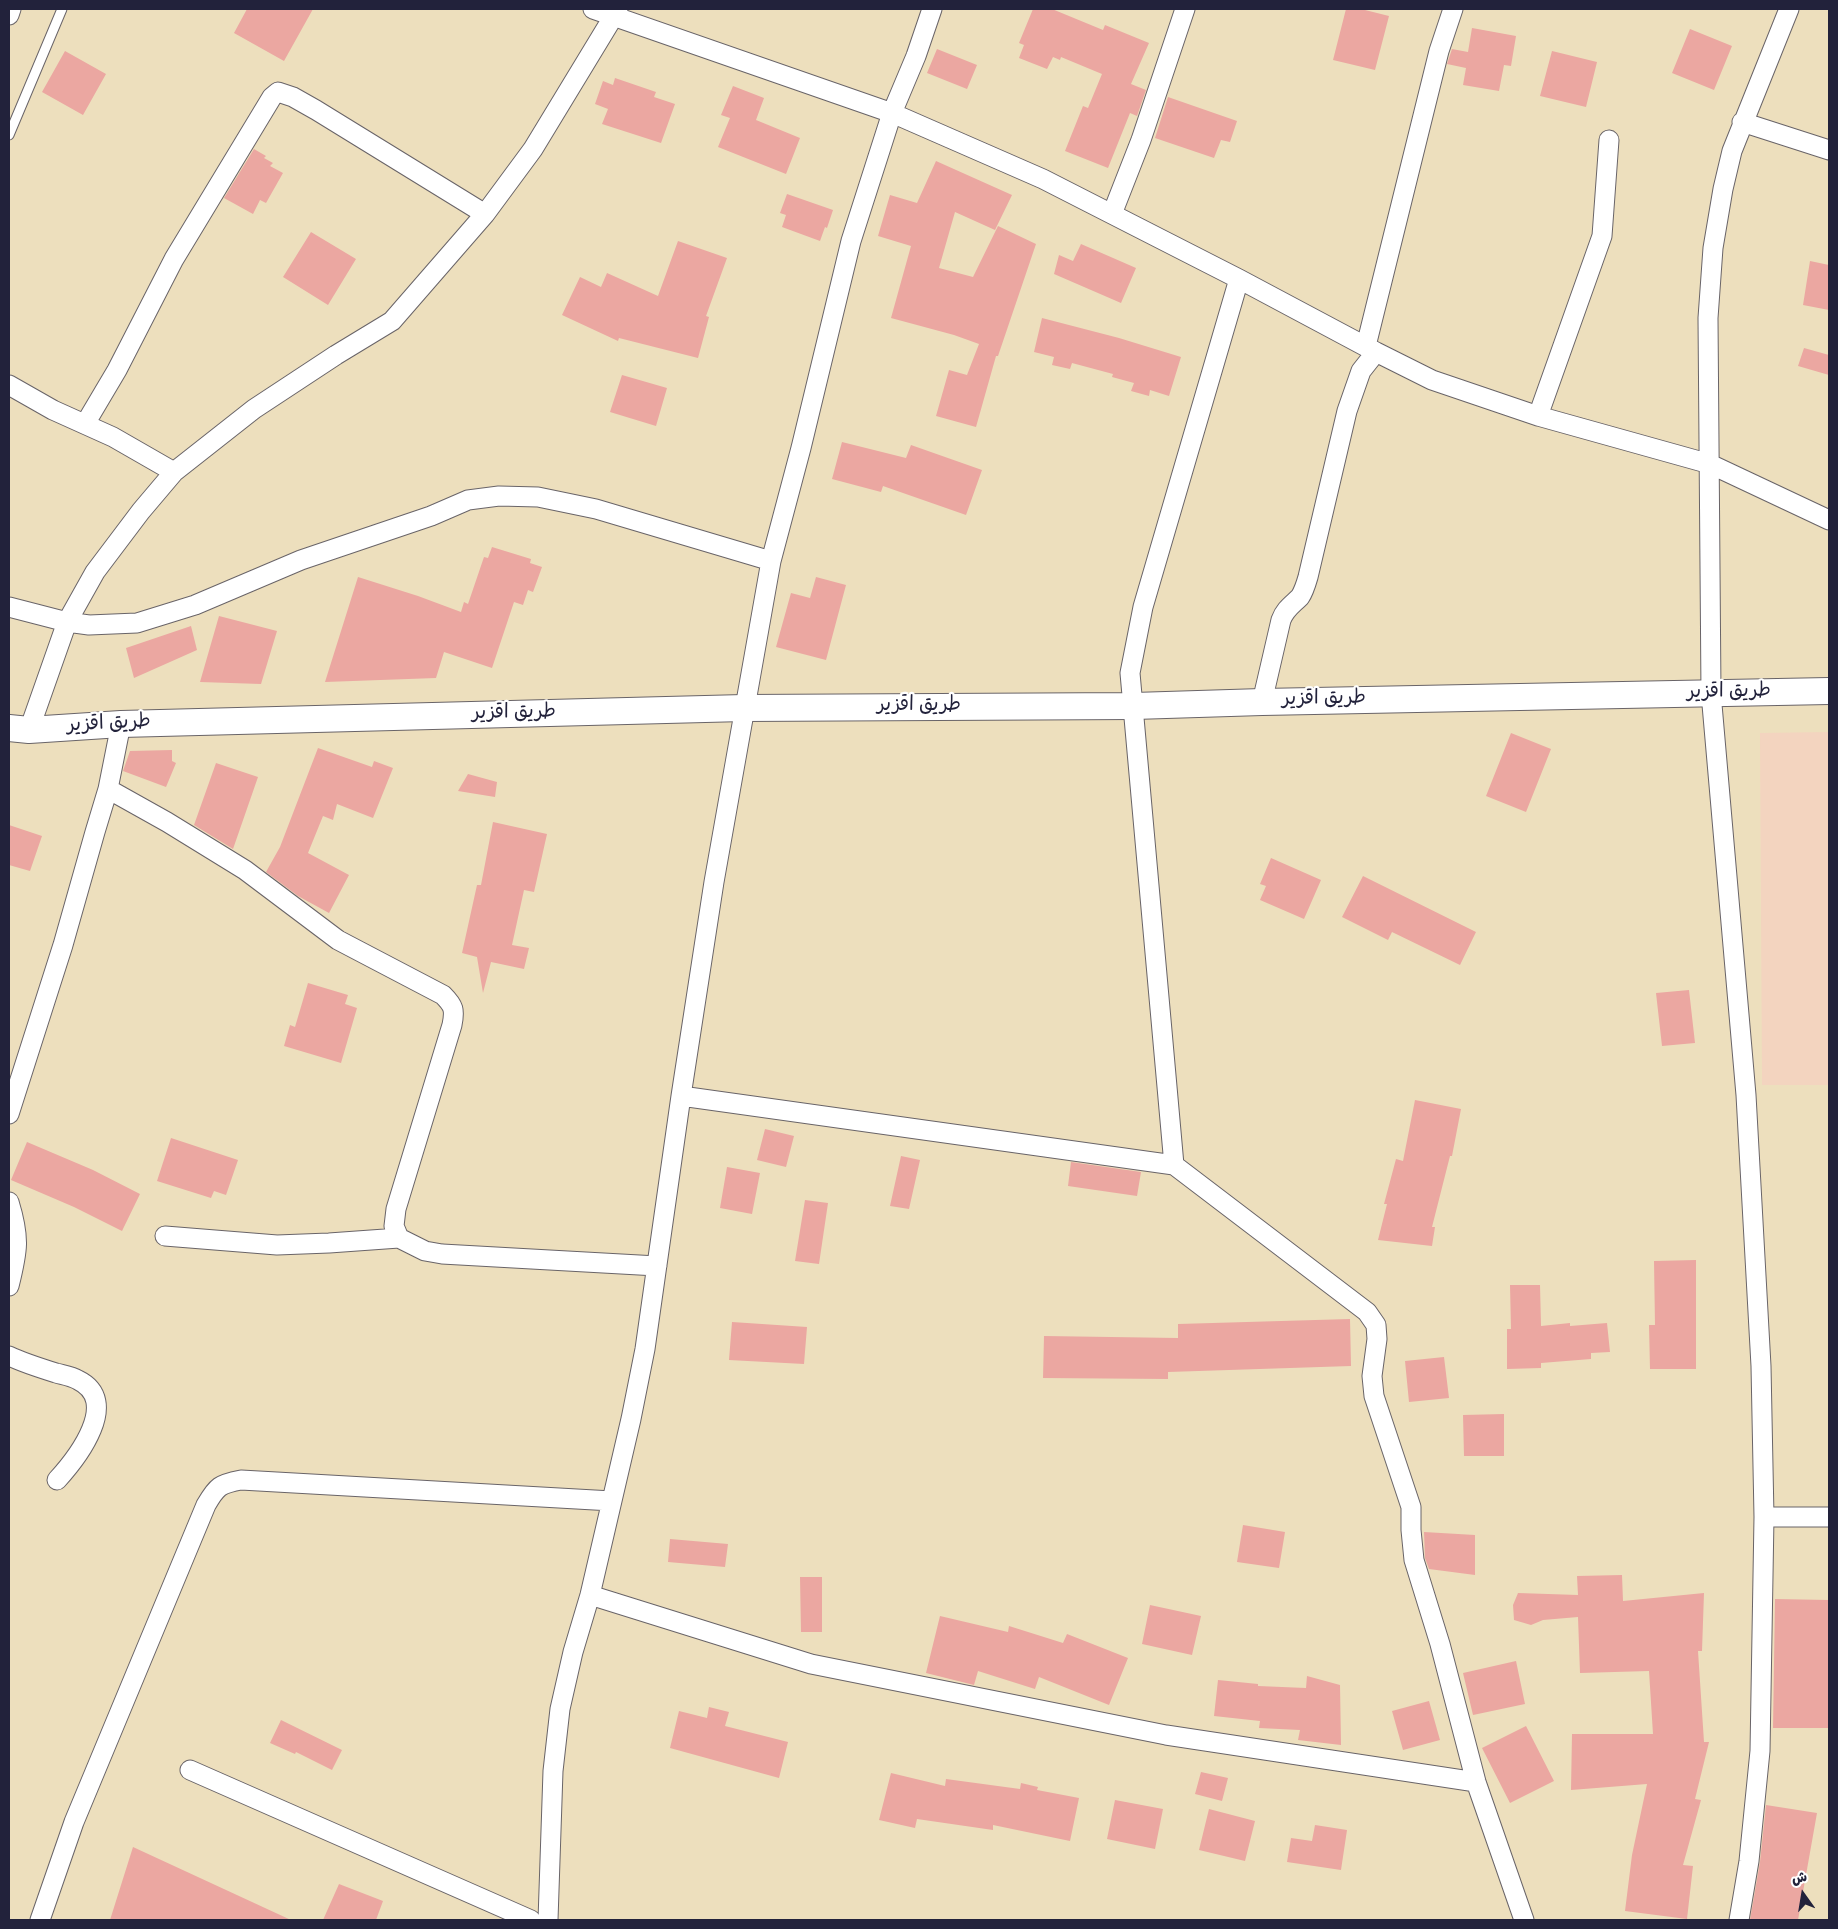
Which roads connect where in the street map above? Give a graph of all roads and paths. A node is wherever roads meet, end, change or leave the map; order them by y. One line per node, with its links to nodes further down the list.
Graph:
1 (10, 9): 9 (street)
2 (62, 9): 12 (lane)
3 (593, 9): 8 (street)
4 (932, 9): 10 (street)
5 (1185, 9): 16 (street)
6 (1453, 9): 18 (street)
7 (1789, 9): 11 (street)
8 (616, 12): 10 (street); 15 (street)
9 (9, 15)
10 (892, 113): 16 (street); 25 (street)
11 (1742, 122): 14 (street); 22 (street)
12 (9, 135)
13 (1609, 140): 20 (street)
14 (1829, 150)
15 (485, 214): 21 (street); 23 (street)
16 (1112, 214): 17 (street)
17 (1239, 279): 18 (street); 31 (street)
18 (1371, 349): 20 (street); 30 (street)
19 (9, 385): 21 (street)
20 (1538, 416): 22 (street)
21 (85, 424): 23 (street)
22 (1710, 464): 24 (street); 29 (street)
23 (174, 472): 27 (street)
24 (1829, 520)
25 (770, 561): 27 (street); 32 (street)
26 (9, 607): 27 (street)
27 (67, 622): 34 (street)
28 (1829, 691): 29 (street, طريق اقزير)
29 (1711, 693): 30 (street, طريق اقزير); 47 (street)
30 (1262, 702): 31 (street, طريق اقزير)
31 (1134, 706): 32 (street, طريق اقزير); 38 (street)
32 (744, 708): 33 (street, طريق اقزير); 36 (street)
33 (121, 724): 34 (street, طريق اقزير); 35 (street)
34 (19, 729)
35 (108, 790): 37 (street); 41 (street)
36 (681, 1096): 38 (street); 42 (street)
37 (9, 1114)
38 (1174, 1165): 51 (street)
39 (9, 1202): 43 (street)
40 (165, 1236): 41 (street)
41 (399, 1238): 42 (street)
42 (657, 1266): 46 (street)
43 (9, 1286)
44 (9, 1356): 45 (street)
45 (57, 1480)
46 (612, 1502): 49 (street); 52 (street)
47 (1764, 1517): 48 (street); 56 (street)
48 (1829, 1517)
49 (590, 1595): 51 (street); 54 (street)
50 (190, 1770): 53 (street)
51 (1476, 1782): 55 (street)
52 (40, 1920)
53 (531, 1920)
54 (548, 1920)
55 (1524, 1920)
56 (1739, 1920)

